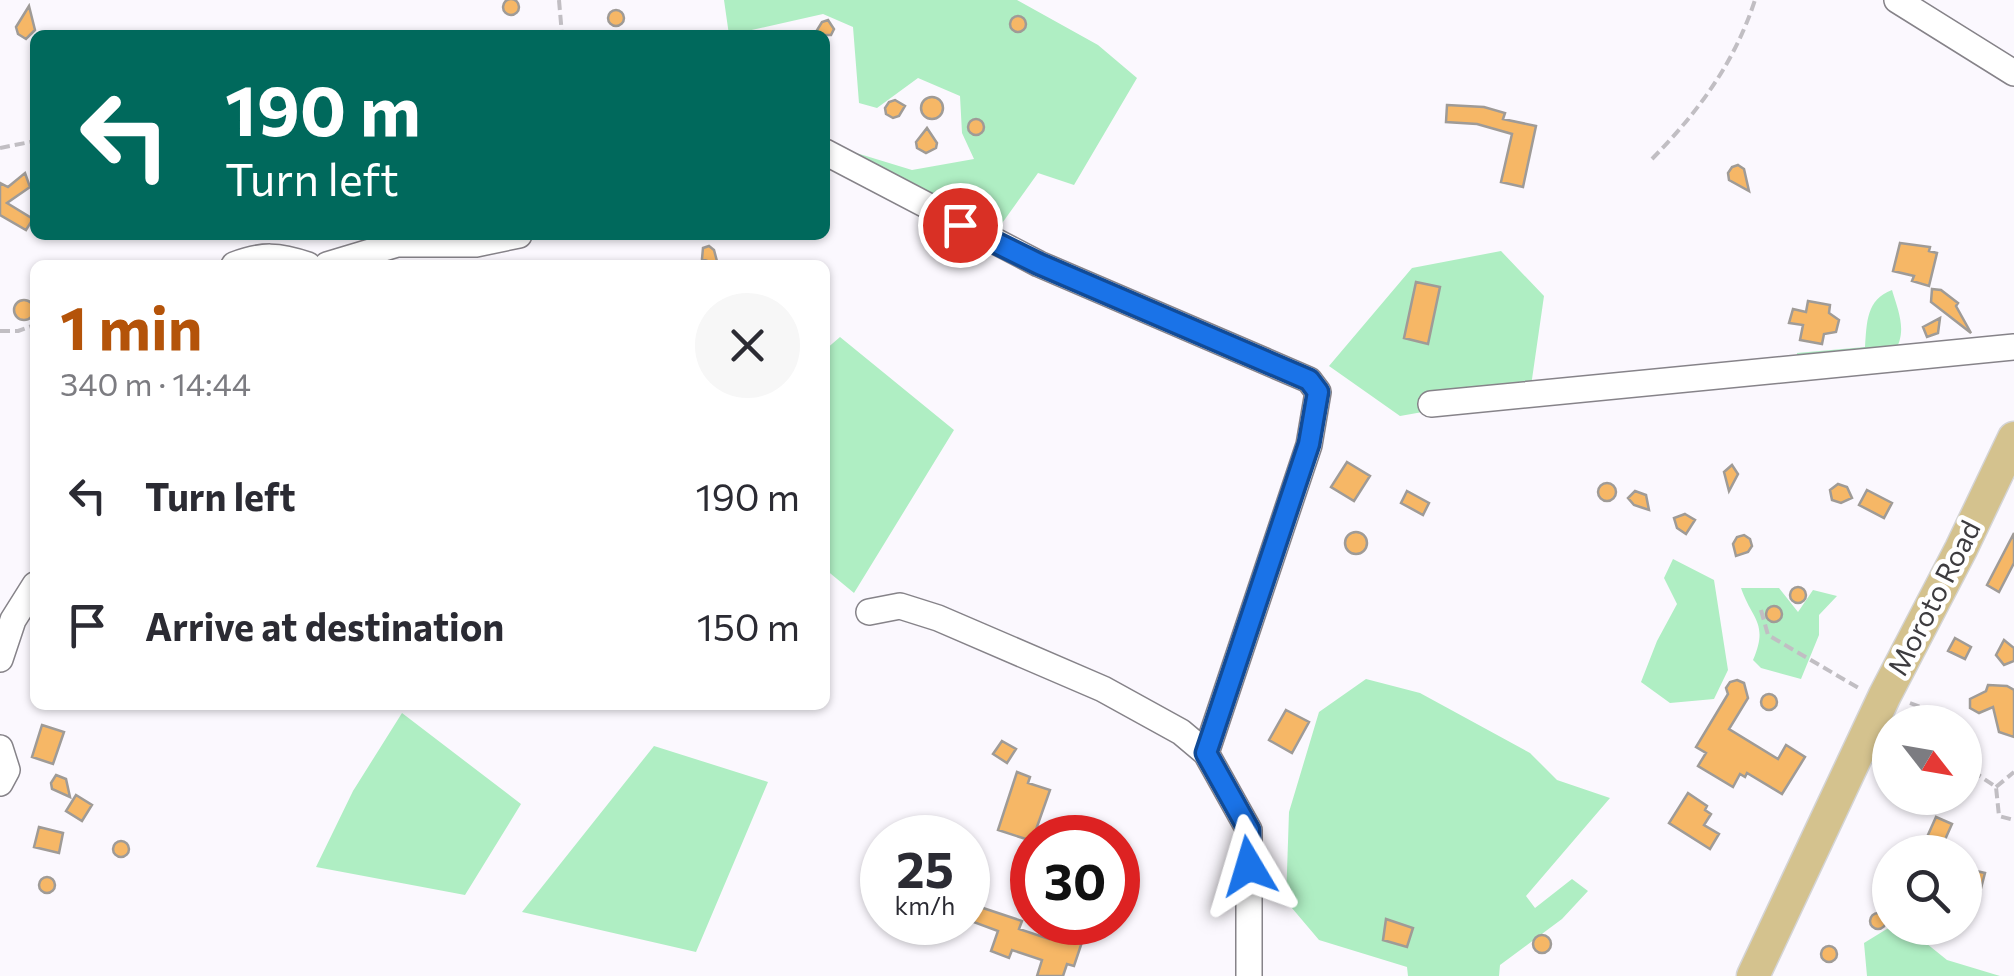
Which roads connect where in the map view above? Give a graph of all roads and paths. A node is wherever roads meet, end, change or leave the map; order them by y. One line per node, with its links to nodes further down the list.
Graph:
1 (559, 0): 4 (path)
2 (1754, 0): 9 (path)
3 (1898, 0): 5 (street)
4 (562, 30)
5 (2014, 73)
6 (30, 142): 7 (path)
7 (0, 148)
8 (830, 155): 26 (street)
9 (1652, 160)
10 (496, 240): 13 (street)
11 (247, 260): 12 (street)
12 (291, 260)
13 (344, 260)
14 (30, 327): 15 (path)
15 (0, 331)
16 (2014, 346): 17 (street)
17 (1431, 404)
18 (2014, 438): 23 (main road, Moroto Road)
19 (30, 593): 22 (street)
20 (1761, 610): 23 (path)
21 (869, 612): 26 (street)
22 (0, 659)
23 (1884, 694): 24 (path); 33 (main road, Moroto Road)
24 (1916, 705)
25 (0, 748): 29 (street)
26 (1206, 753): 32 (street)
27 (2014, 772): 30 (path)
28 (1982, 777): 30 (path)
29 (0, 783)
30 (1996, 787): 31 (path)
31 (2014, 820)
32 (1249, 976)
33 (1753, 976)

